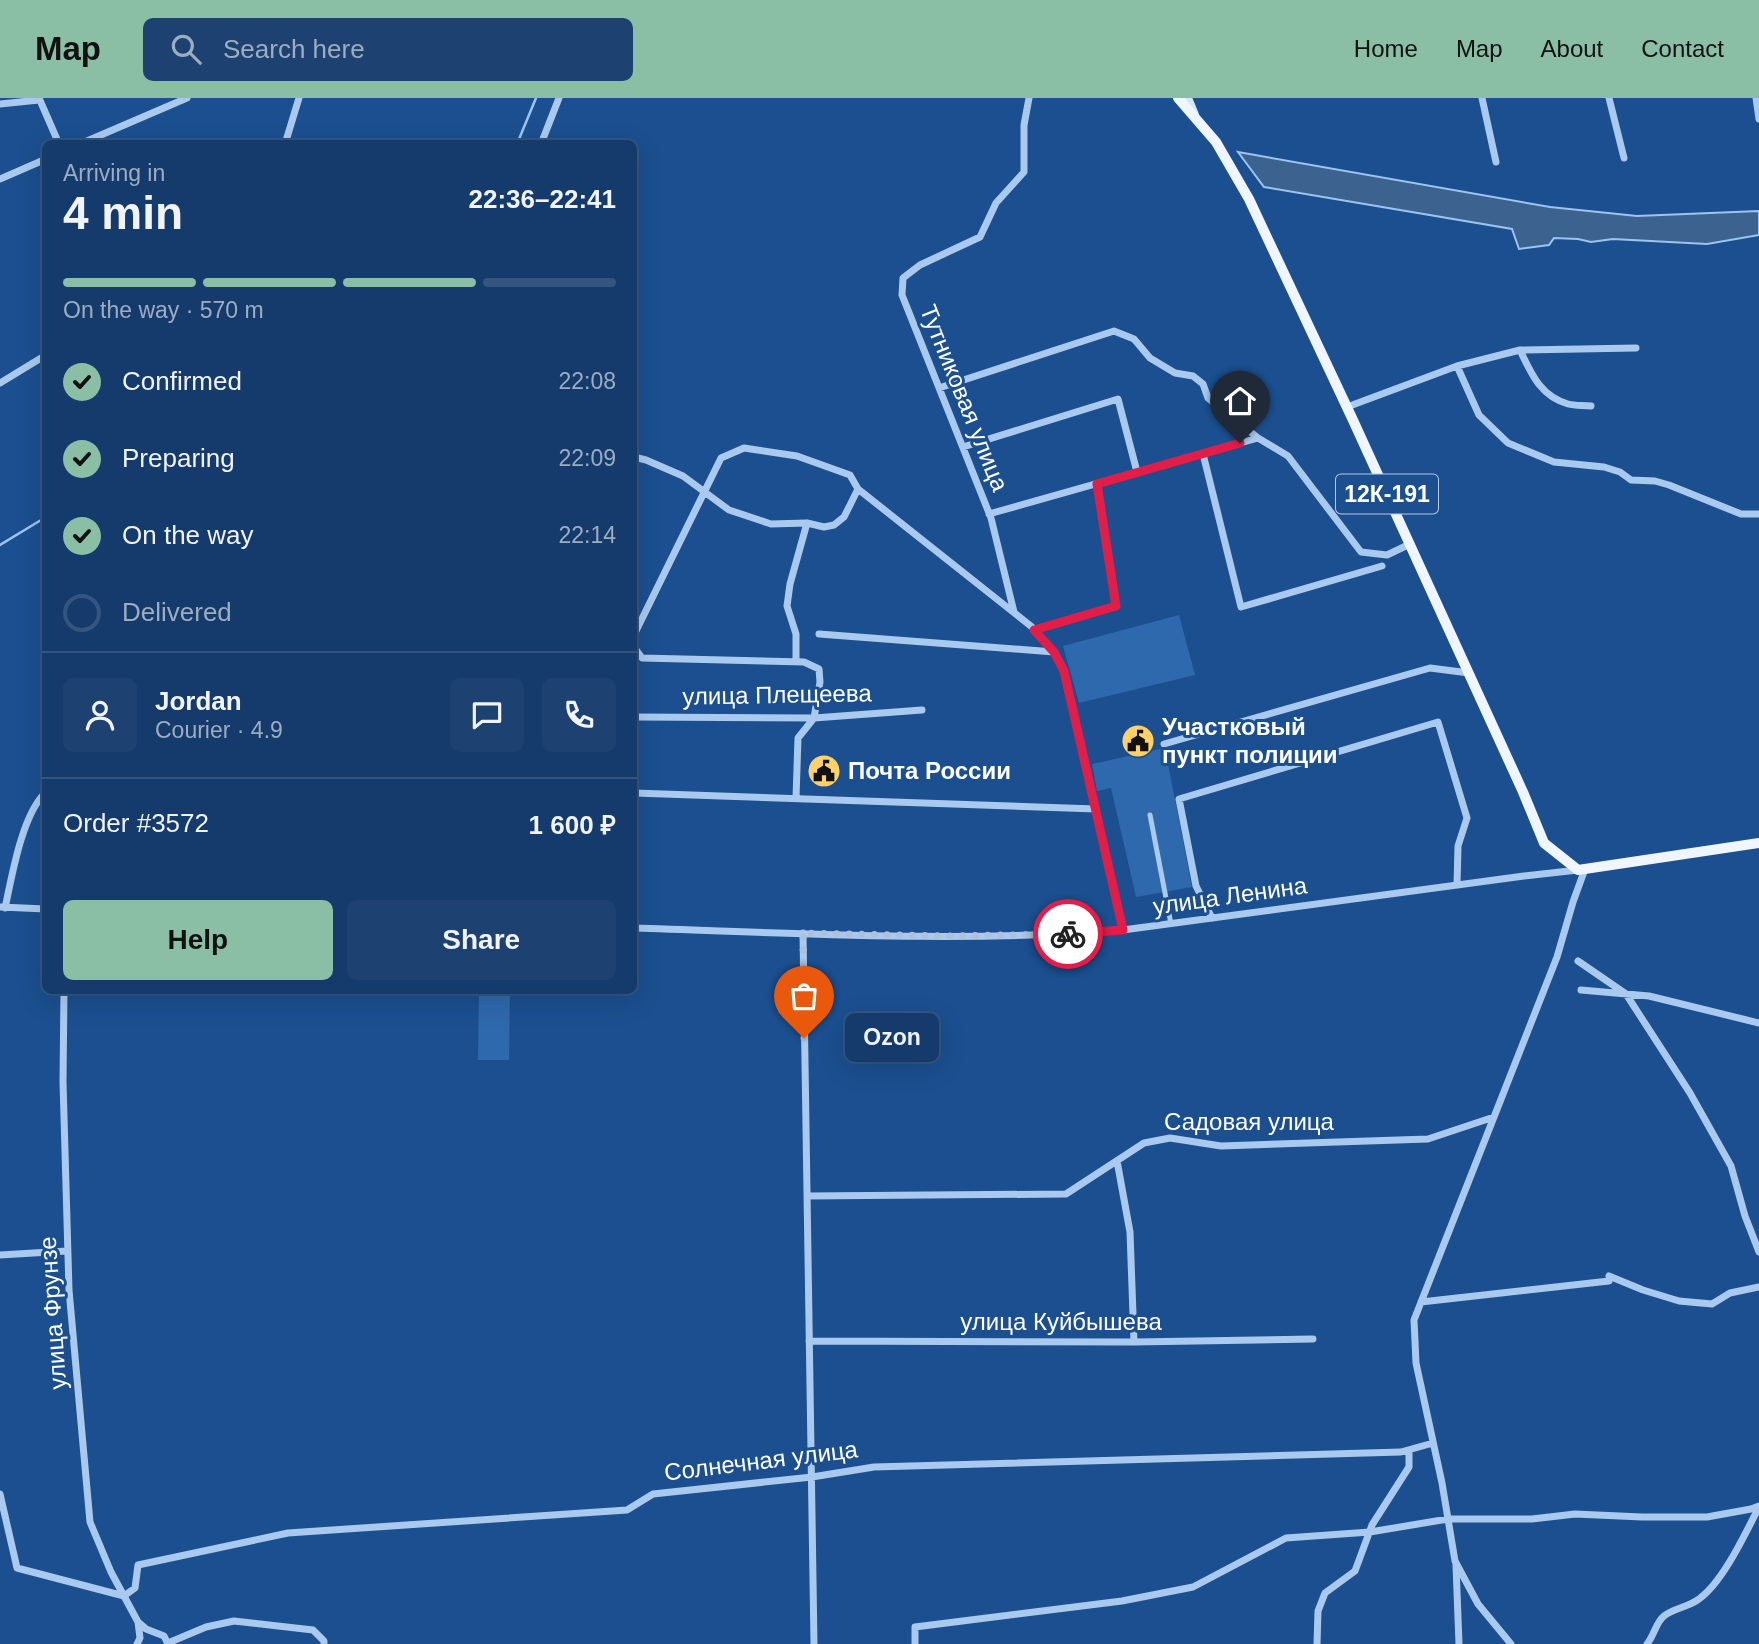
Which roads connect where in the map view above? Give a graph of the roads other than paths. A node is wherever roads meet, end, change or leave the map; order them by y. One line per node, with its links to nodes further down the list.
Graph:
1 (187, 98): 15 (street)
2 (299, 98): 16 (street)
3 (559, 98): 17 (street)
4 (1028, 98): 27 (street, Тутниковая улица)
5 (1178, 98): 12 (main road, 12К-191)
6 (1187, 98): 12 (main road)
7 (1482, 98): 20 (street)
8 (1609, 98): 18 (street)
9 (1756, 98): 13 (street)
10 (39, 99): 11 (street); 14 (street)
11 (0, 104)
12 (1195, 115): 29 (main road, 12К-191)
13 (1759, 119)
14 (57, 140)
15 (89, 140)
16 (286, 140)
17 (543, 140)
18 (1624, 158)
19 (42, 161): 21 (street)
20 (1496, 162)
21 (0, 179)
22 (1636, 348): 23 (street)
23 (1520, 349): 25 (street); 28 (street)
24 (42, 357): 26 (street)
25 (1457, 366): 29 (street); 39 (street)
26 (0, 383)
27 (939, 388): 30 (street); 31 (street, Тутниковая улица)
28 (1591, 406)
29 (1347, 407): 41 (main road, 12К-191)
30 (1258, 438): 32 (street); 41 (street)
31 (963, 447): 34 (street); 38 (street, Тутниковая улица)
32 (1203, 454): 34 (street); 42 (street)
33 (637, 458): 37 (street)
34 (1137, 472): 35 (street)
35 (1097, 484): 38 (street); 45 (street)
36 (858, 489): 37 (street); 40 (street); 43 (street)
37 (704, 491): 40 (street); 44 (street)
38 (989, 514): 43 (street, Тутниковая улица)
39 (1759, 514)
40 (807, 523): 49 (street)
41 (1410, 544): 50 (main road, 12К-191)
42 (1382, 566)
43 (1014, 612): 45 (street)
44 (637, 629)
45 (1034, 630): 48 (street)
46 (819, 634): 48 (street)
47 (637, 651): 49 (street)
48 (1054, 652): 58 (street)
49 (796, 662): 53 (street)
50 (1469, 673): 54 (street); 61 (main road, 12К-191)
51 (922, 709): 53 (street, улица Плещеева)
52 (637, 717): 53 (street, улица Плещеева)
53 (814, 718): 57 (street)
54 (1164, 744)
55 (637, 793): 57 (street)
56 (42, 796): 63 (street)
57 (796, 797): 58 (street)
58 (1096, 809): 68 (street)
59 (1150, 815): 66 (street)
60 (1759, 844): 61 (main road)
61 (1582, 870): 62 (street, улица Ленина); 75 (street)
62 (1457, 885): 65 (street, улица Ленина); 65 (street)
63 (3, 907): 64 (street)
64 (42, 909)
65 (1212, 918): 66 (street, улица Ленина)
66 (1171, 924): 68 (street, улица Ленина)
67 (637, 928): 69 (street, улица Ленина)
68 (1123, 930): 69 (street, улица Ленина)
69 (803, 933): 77 (street)
70 (1578, 961): 73 (street)
71 (1581, 990): 73 (street)
72 (64, 994): 78 (street, улица Фрунзе)
73 (1626, 994): 74 (street); 79 (street)
74 (1759, 1023)
75 (1494, 1118): 76 (street, Садовая улица); 82 (street)
76 (1117, 1161): 77 (street, Садовая улица); 85 (street)
77 (807, 1196): 84 (street)
78 (67, 1251): 80 (street); 94 (street, улица Фрунзе)
79 (1759, 1252)
80 (0, 1255)
81 (1759, 1287): 82 (street)
82 (1421, 1302): 86 (street)
83 (1313, 1339): 85 (street, улица Куйбышева)
84 (809, 1340): 85 (street, улица Куйбышева); 88 (street)
85 (1134, 1342)
86 (1433, 1443): 87 (street, Солнечная улица); 91 (street)
87 (1409, 1450): 88 (street, Солнечная улица); 92 (street)
88 (812, 1477): 94 (street, Солнечная улица); 99 (street)
89 (0, 1494): 94 (street)
90 (1759, 1506): 91 (street); 104 (street)
91 (1448, 1519): 92 (street); 93 (street)
92 (1370, 1532): 100 (street); 101 (street)
93 (1455, 1561): 102 (street); 103 (street)
94 (124, 1596): 95 (street, улица Фрунзе)
95 (138, 1622): 96 (street); 97 (street)
96 (168, 1643): 98 (street)
97 (136, 1644)
98 (324, 1644)
99 (814, 1644)
100 (915, 1644)
101 (1317, 1644)
102 (1459, 1644)
103 (1511, 1644)
104 (1647, 1644)

